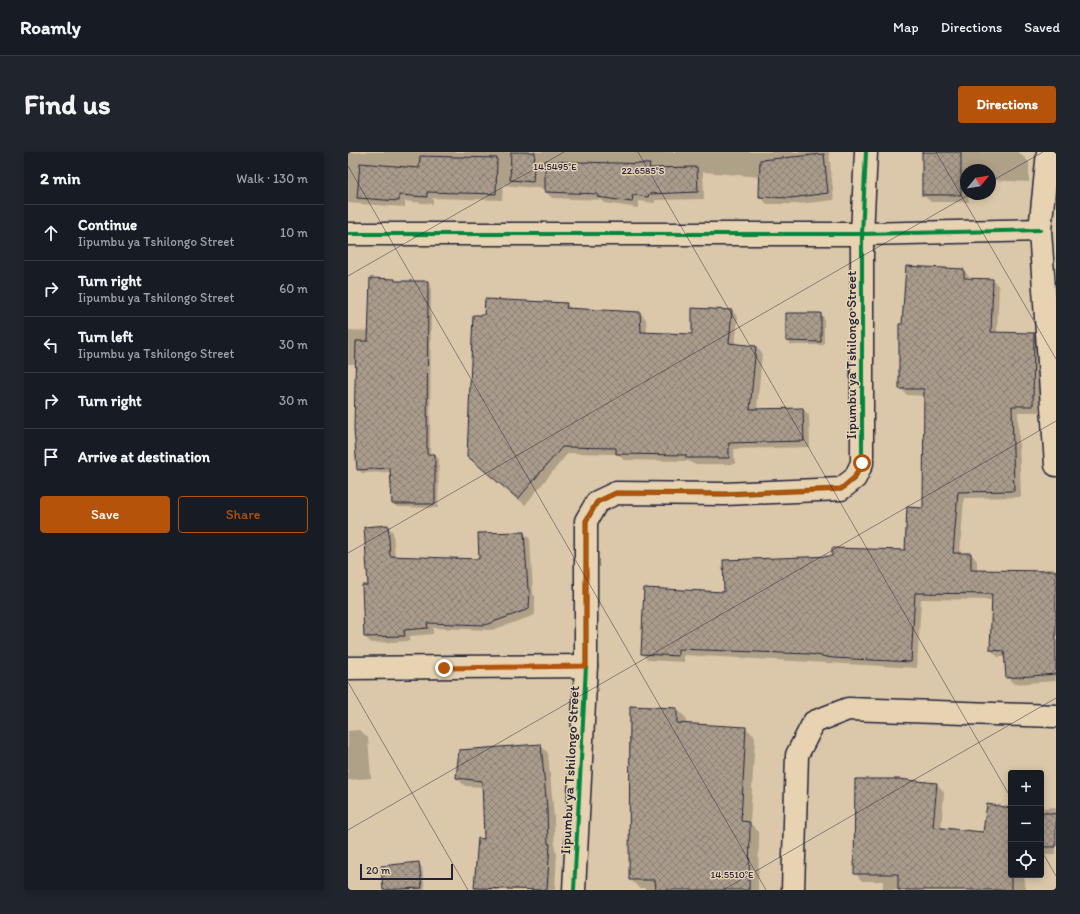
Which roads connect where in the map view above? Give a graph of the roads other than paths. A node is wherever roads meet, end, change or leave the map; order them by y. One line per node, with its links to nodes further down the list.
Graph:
1 (866, 152): 5 (street, Iipumbu ya Tshilongo Street)
2 (1048, 152): 3 (street)
3 (1040, 230): 5 (street); 6 (street)
4 (348, 234): 5 (street)
5 (862, 234): 7 (street, Iipumbu ya Tshilongo Street)
6 (1056, 465)
7 (586, 666): 8 (street); 10 (street, Iipumbu ya Tshilongo Street)
8 (348, 668)
9 (1056, 716): 11 (street)
10 (574, 890)
11 (793, 890)

